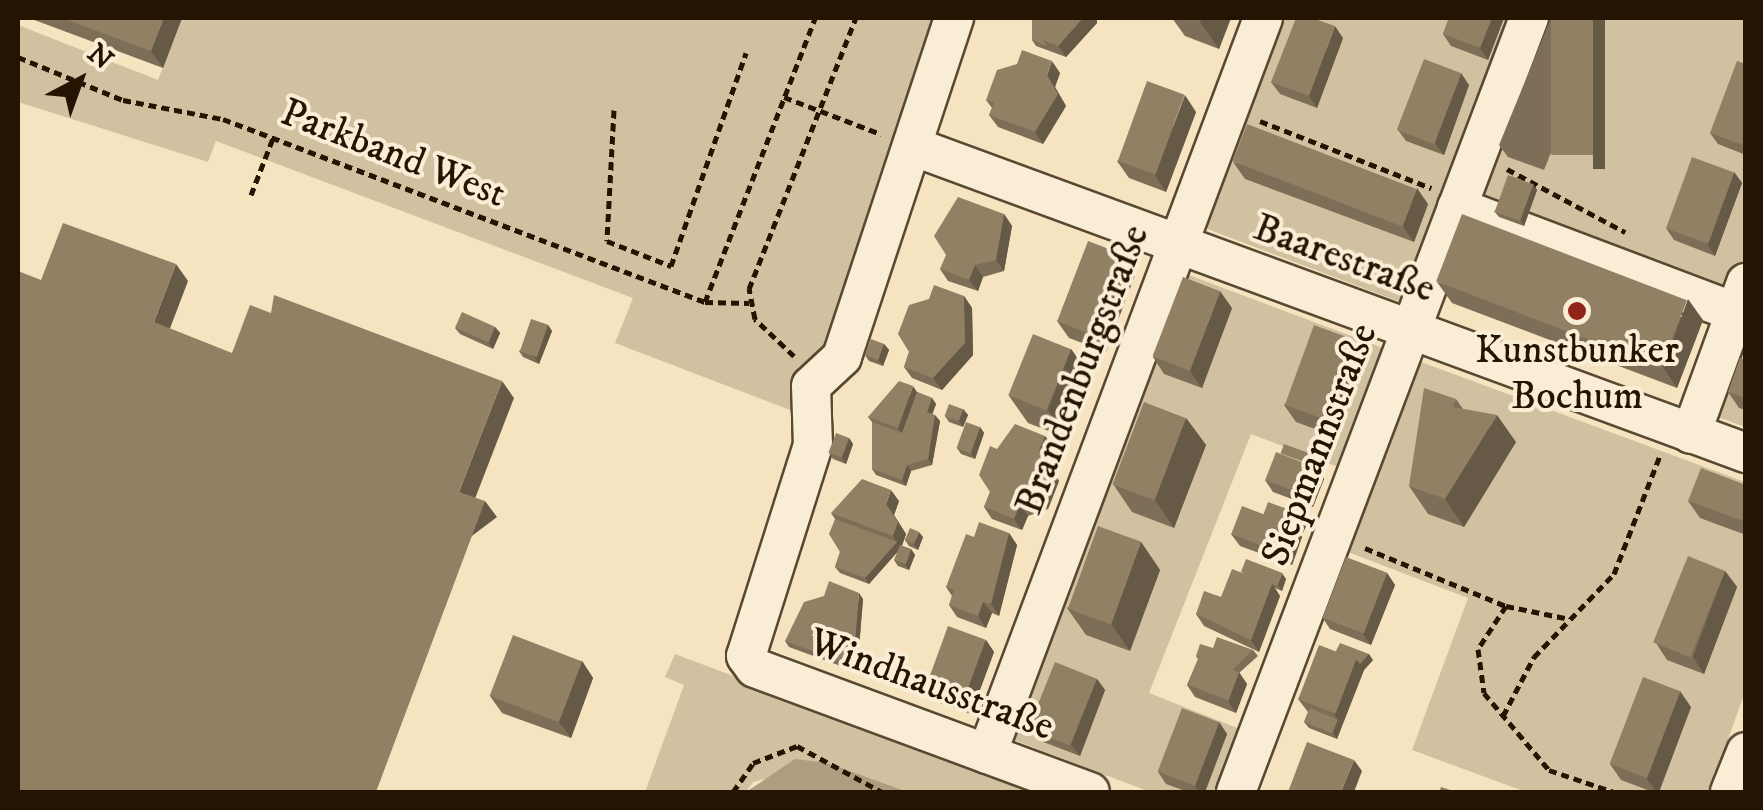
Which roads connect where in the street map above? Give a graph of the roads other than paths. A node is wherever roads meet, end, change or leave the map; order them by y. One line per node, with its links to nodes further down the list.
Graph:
1 (954, 18): 4 (street)
2 (1264, 18): 6 (street, Brandenburgstraße)
3 (1529, 18): 5 (street, Siepmannstraße)
4 (912, 146): 6 (street, Baarestraße); 12 (street, Windhausstraße)
5 (1459, 203): 7 (street); 8 (street, Siepmannstraße)
6 (1178, 246): 8 (street, Baarestraße); 12 (street, Brandenburgstraße)
7 (1740, 297): 9 (street)
8 (1412, 332): 9 (street, Baarestraße); 14 (street, Siepmannstraße)
9 (1681, 430): 10 (street, Baarestraße)
10 (1746, 454)
11 (1746, 752): 15 (street)
12 (987, 754): 13 (street, Windhausstraße)
13 (1090, 792)
14 (1236, 792)
15 (1730, 792)

